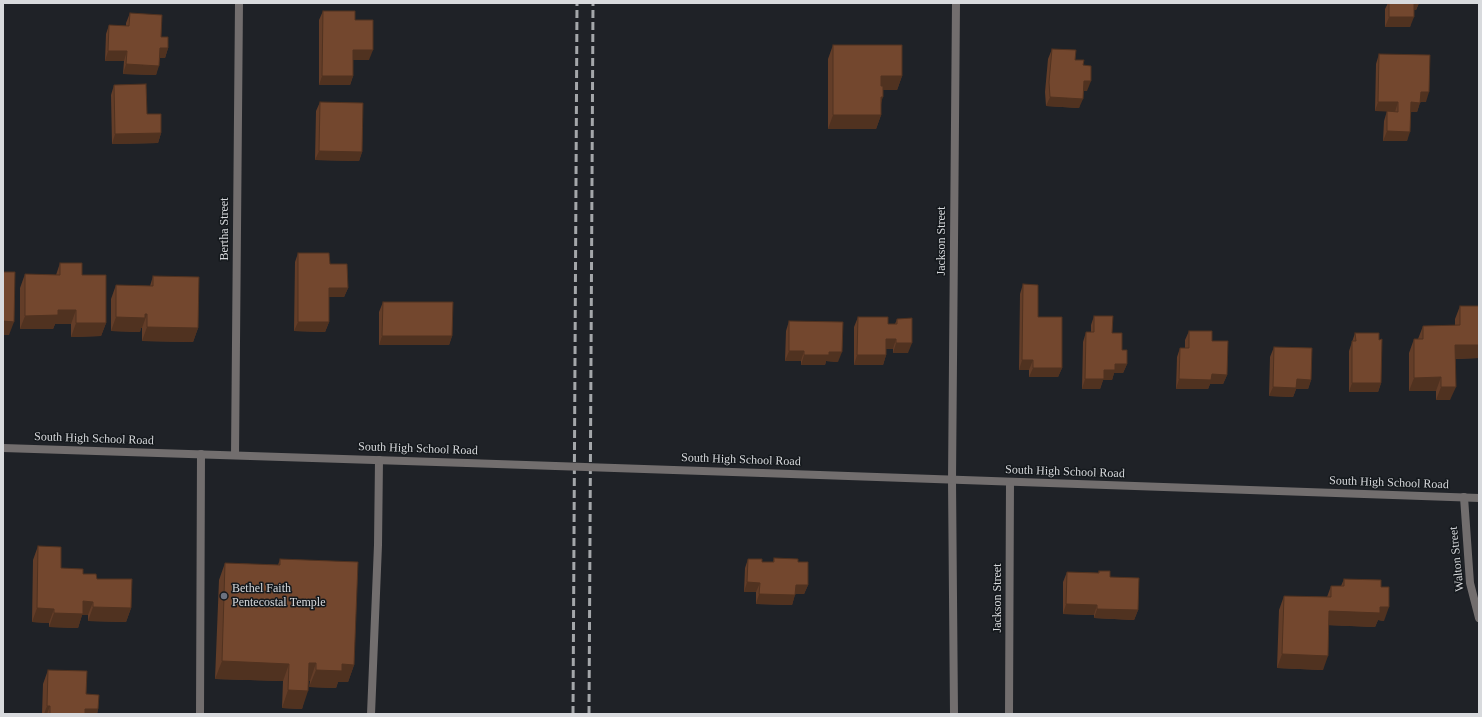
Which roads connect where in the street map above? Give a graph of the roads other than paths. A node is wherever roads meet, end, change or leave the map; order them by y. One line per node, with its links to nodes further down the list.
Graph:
1 (239, 3): 5 (street, Bertha Street)
2 (956, 3): 7 (street, Jackson Street)
3 (3, 448): 4 (street, South High School Road)
4 (201, 454): 5 (street, South High School Road); 12 (street)
5 (235, 455): 6 (street, South High School Road)
6 (379, 460): 7 (street, South High School Road, bridge); 13 (street)
7 (952, 480): 8 (street, South High School Road); 14 (street, Jackson Street)
8 (1010, 482): 9 (street, South High School Road); 15 (street, Jackson Street)
9 (1464, 497): 10 (street, South High School Road); 11 (street, Walton Street)
10 (1479, 498)
11 (1479, 618)
12 (200, 714)
13 (371, 714)
14 (954, 714)
15 (1009, 714)

